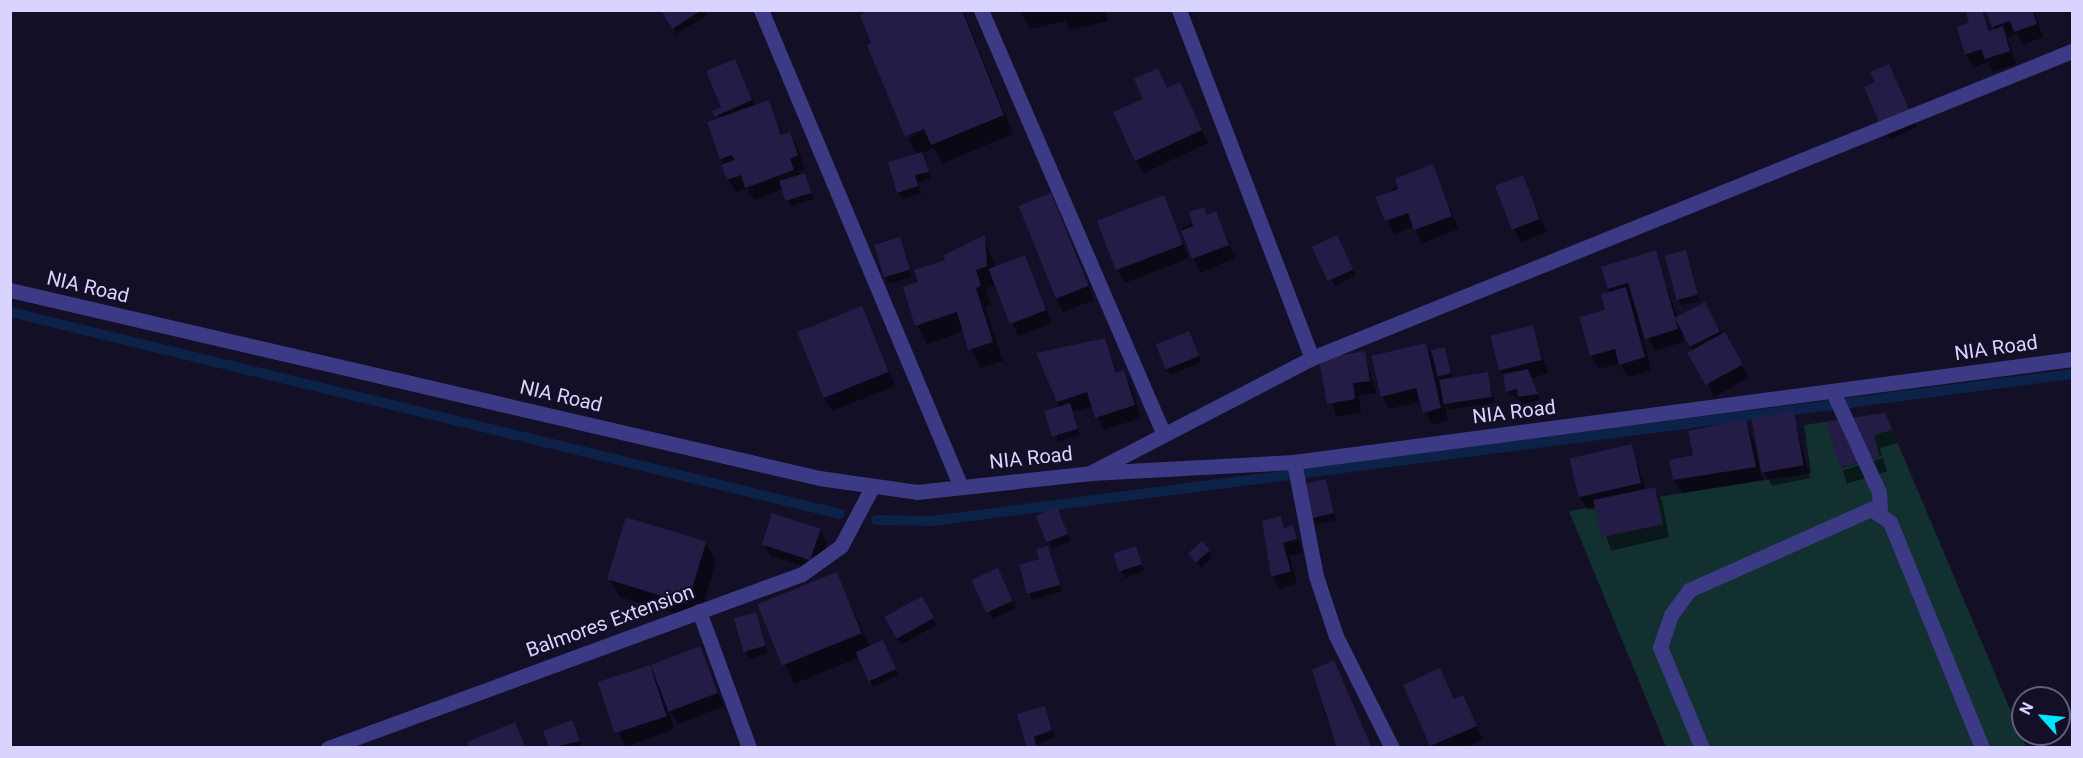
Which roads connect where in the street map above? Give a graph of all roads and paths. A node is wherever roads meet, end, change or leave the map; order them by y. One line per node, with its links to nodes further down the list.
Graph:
1 (761, 10): 12 (street)
2 (981, 10): 9 (street)
3 (1179, 10): 6 (street)
4 (2073, 51): 6 (street)
5 (10, 290): 13 (street, NIA Road)
6 (1312, 358): 9 (street)
7 (2073, 359): 8 (street, NIA Road)
8 (1834, 396): 10 (street, NIA Road); 14 (street)
9 (1162, 431): 11 (street)
10 (1294, 462): 11 (street, NIA Road); 19 (street)
11 (1090, 472): 12 (street, NIA Road)
12 (960, 487): 13 (street, NIA Road)
13 (871, 489): 15 (street, Balmores Extension)
14 (1880, 513): 20 (street); 21 (street)
15 (699, 611): 16 (street, Balmores Extension); 18 (street)
16 (366, 740): 17 (street, Balmores Extension)
17 (328, 747)
18 (749, 747)
19 (1392, 747)
20 (1702, 747)
21 (1982, 747)

